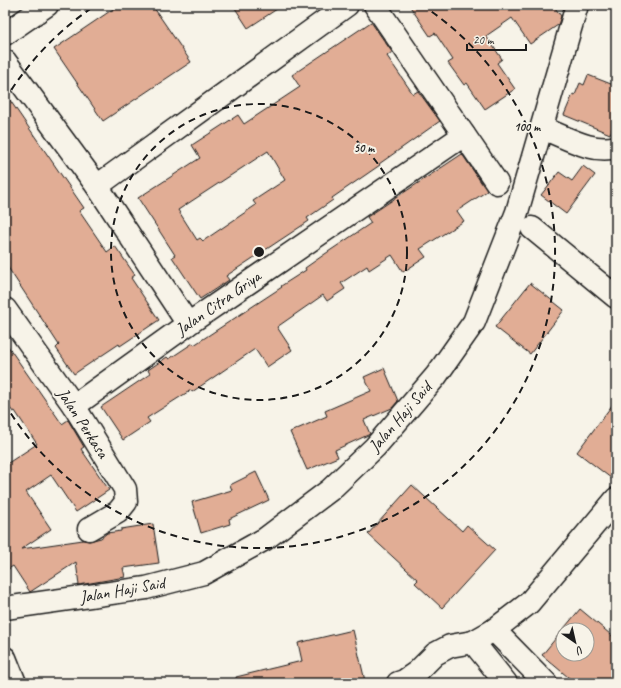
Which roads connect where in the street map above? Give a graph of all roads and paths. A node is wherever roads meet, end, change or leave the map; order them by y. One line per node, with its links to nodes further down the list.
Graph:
1 (47, 5): 5 (street)
2 (347, 5): 11 (street)
3 (375, 5): 8 (street)
4 (576, 5): 7 (street, Jalan Haji Said)
5 (5, 34)
6 (5, 61): 11 (street)
7 (542, 128): 9 (street); 19 (street, Jalan Haji Said)
8 (464, 135): 10 (street); 15 (street, Jalan Citra Griya)
9 (616, 147)
10 (497, 183)
11 (97, 186): 15 (street)
12 (532, 228): 13 (street)
13 (616, 297)
14 (5, 309): 16 (street, Jalan Perkasa)
15 (188, 324): 16 (street, Jalan Citra Griya)
16 (74, 406): 18 (street, Jalan Perkasa)
17 (616, 499): 20 (street)
18 (89, 529)
19 (5, 608)
20 (494, 630): 21 (street); 26 (street)
21 (473, 642): 24 (street); 25 (street)
22 (5, 658): 23 (street)
23 (15, 683)
24 (398, 683)
25 (506, 683)
26 (546, 683)

